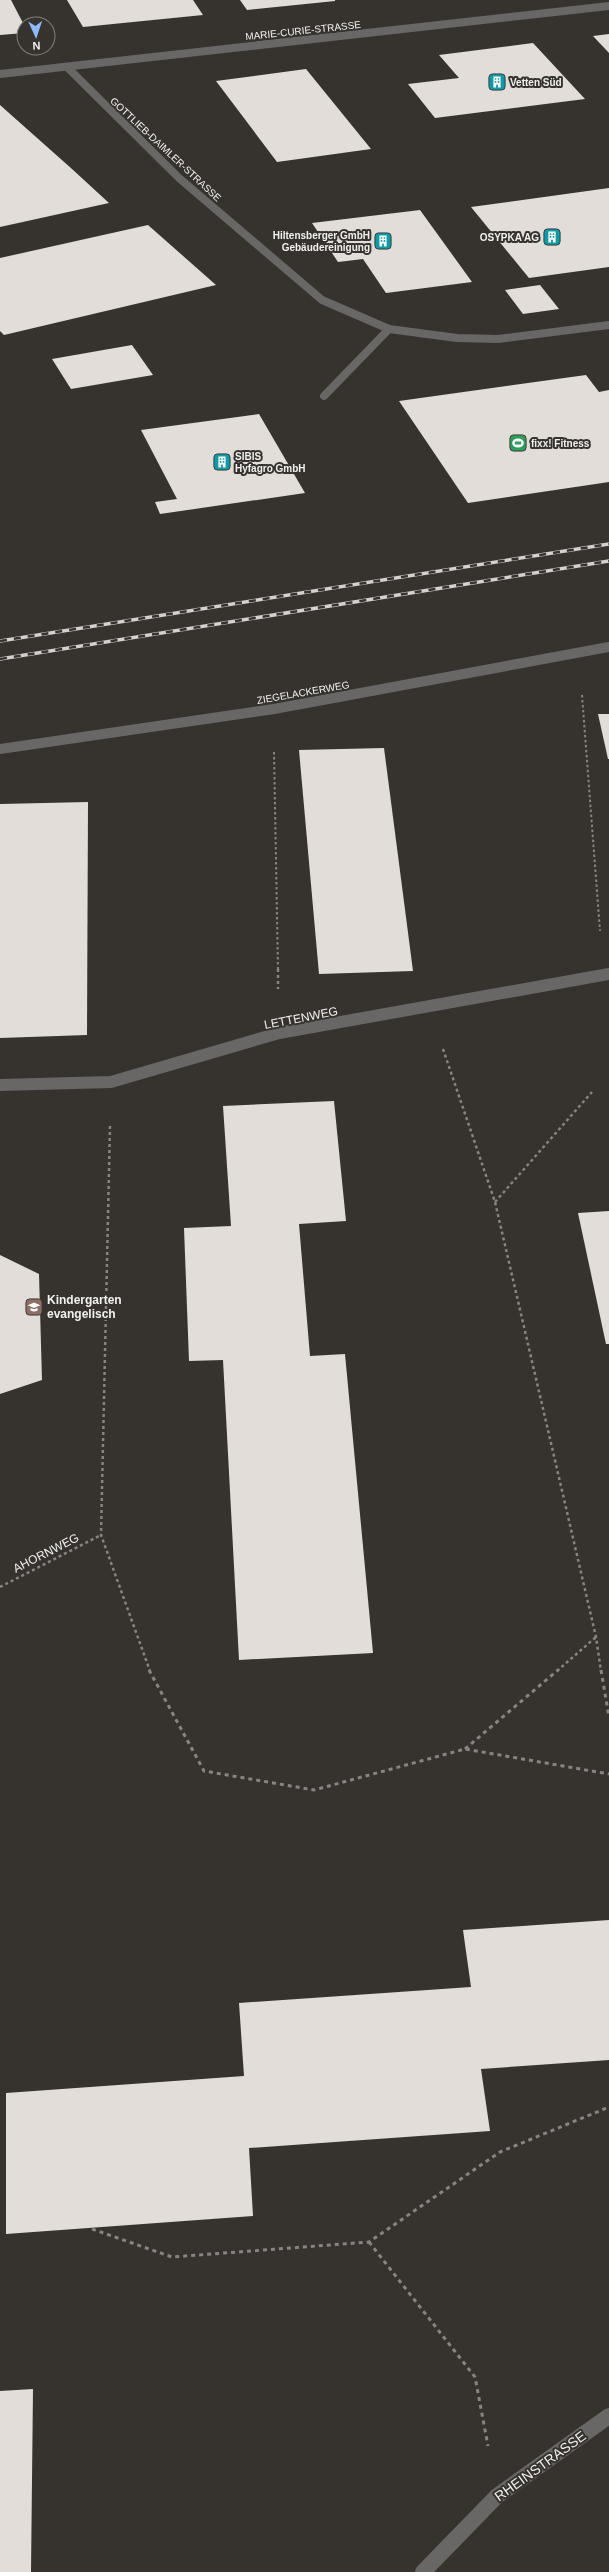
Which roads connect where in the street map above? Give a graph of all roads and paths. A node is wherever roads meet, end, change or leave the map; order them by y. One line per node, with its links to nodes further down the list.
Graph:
1 (609, 6): 2 (street, MARIE-CURIE-STRASSE)
2 (67, 67): 3 (street, MARIE-CURIE-STRASSE); 5 (street, GOTTLIEB-DAIMLER-STRASSE)
3 (0, 74)
4 (609, 325): 5 (street, GOTTLIEB-DAIMLER-STRASSE)
5 (389, 329): 6 (street)
6 (324, 396)
7 (609, 647): 8 (street, ZIEGELACKERWEG)
8 (578, 653): 9 (street, ZIEGELACKERWEG); 11 (path)
9 (274, 709): 10 (street, ZIEGELACKERWEG); 13 (path)
10 (0, 749)
11 (606, 974): 12 (street, LETTENWEG)
12 (429, 1008): 13 (street, LETTENWEG); 17 (path)
13 (279, 1034): 14 (street, LETTENWEG)
14 (111, 1082): 15 (street, LETTENWEG); 18 (path)
15 (0, 1085)
16 (592, 1092): 17 (path)
17 (496, 1202): 20 (path)
18 (101, 1535): 19 (path, AHORNWEG); 22 (path)
19 (0, 1587)
20 (596, 1637): 21 (path); 22 (path)
21 (609, 1717)
22 (465, 1750): 23 (path)
23 (609, 1774)
24 (609, 2107): 26 (path)
25 (92, 2229): 26 (path)
26 (369, 2242): 28 (path)
27 (609, 2416): 28 (street, RHEINSTRASSE)
28 (497, 2496): 29 (street, RHEINSTRASSE)
29 (423, 2572)

